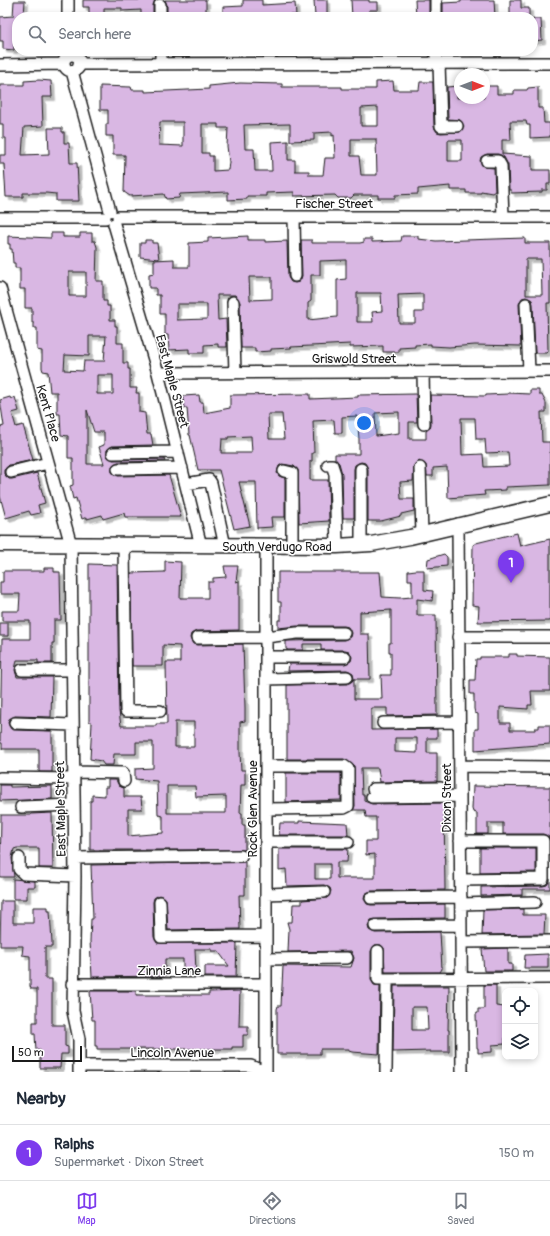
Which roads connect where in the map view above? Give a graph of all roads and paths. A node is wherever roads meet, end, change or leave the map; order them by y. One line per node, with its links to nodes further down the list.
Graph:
1 (68, 0): 4 (street)
2 (436, 0): 6 (street)
3 (160, 5): 5 (street)
4 (68, 12)
5 (160, 12)
6 (436, 12)
7 (161, 56): 13 (street)
8 (437, 56): 10 (street)
9 (70, 61): 12 (street); 13 (street); 20 (street, East Maple Street)
10 (438, 63): 11 (street); 13 (street); 14 (street)
11 (550, 63)
12 (0, 64)
13 (161, 64)
14 (457, 126)
15 (487, 161): 17 (street)
16 (294, 217): 17 (street, Fischer Street); 20 (street, Fischer Street); 21 (street)
17 (503, 217): 18 (street, Fischer Street)
18 (550, 217)
19 (0, 218): 20 (street, Fischer Street)
20 (112, 218): 28 (street, East Maple Street)
21 (295, 276)
22 (0, 288): 33 (street, Kent Place)
23 (233, 302): 29 (street)
24 (526, 304): 25 (street)
25 (529, 371): 26 (street, Griswold Street); 27 (street, Griswold Street)
26 (550, 371)
27 (422, 372): 29 (street, Griswold Street); 30 (street)
28 (158, 373): 29 (street, Griswold Street); 31 (street, East Maple Street)
29 (235, 373)
30 (424, 424)
31 (178, 452): 32 (street); 35 (street, East Maple Street)
32 (112, 453)
33 (48, 463): 40 (street); 46 (street, Kent Place)
34 (328, 465): 53 (street)
35 (182, 468): 37 (street); 41 (street, East Maple Street)
36 (420, 468): 44 (street)
37 (118, 469)
38 (360, 469): 47 (street)
39 (284, 471): 52 (street)
40 (11, 472)
41 (186, 484): 49 (street, East Maple Street); 50 (street)
42 (550, 504): 43 (main road, South Verdugo Road)
43 (458, 524): 44 (main road, South Verdugo Road); 56 (street, Dixon Street)
44 (422, 534): 47 (main road, South Verdugo Road)
45 (0, 544): 46 (main road, South Verdugo Road)
46 (71, 545): 48 (main road, South Verdugo Road); 62 (street, East Maple Street)
47 (361, 545): 53 (main road, South Verdugo Road)
48 (124, 546): 49 (main road, South Verdugo Road); 65 (street)
49 (201, 546): 50 (main road, South Verdugo Road)
50 (225, 546): 51 (main road, South Verdugo Road)
51 (266, 546): 52 (main road, South Verdugo Road); 55 (street, Rock Glen Avenue)
52 (292, 546): 53 (main road, South Verdugo Road)
53 (337, 546)
54 (344, 634): 55 (street)
55 (266, 637): 58 (street); 59 (street, Rock Glen Avenue)
56 (458, 637): 57 (street); 66 (street, Dixon Street)
57 (550, 637)
58 (197, 638)
59 (266, 657): 60 (street); 64 (street, Rock Glen Avenue)
60 (345, 657)
61 (22, 670): 62 (street)
62 (73, 670): 69 (street, East Maple Street)
63 (347, 677): 64 (street)
64 (266, 679): 70 (street, Rock Glen Avenue)
65 (160, 710)
66 (459, 722): 68 (street); 71 (street, Dixon Street)
67 (16, 723): 69 (street)
68 (383, 723)
69 (73, 725): 73 (street, East Maple Street)
70 (266, 766): 80 (street, Rock Glen Avenue); 80 (street)
71 (460, 766): 72 (street); 76 (street, Dixon Street)
72 (550, 766)
73 (74, 775): 74 (street); 75 (street); 78 (street, East Maple Street)
74 (0, 778)
75 (124, 781)
76 (460, 792): 77 (street); 81 (street, Dixon Street)
77 (372, 793)
78 (74, 805): 79 (street); 86 (street, East Maple Street)
79 (21, 807)
80 (266, 809): 82 (street, Rock Glen Avenue)
81 (460, 841): 88 (street, Dixon Street); 88 (street)
82 (266, 842): 83 (street); 90 (street, Rock Glen Avenue)
83 (348, 842)
84 (241, 856): 86 (street)
85 (19, 858): 87 (street)
86 (75, 858): 87 (street, East Maple Street)
87 (75, 876): 105 (street, East Maple Street)
88 (461, 880): 92 (street, Dixon Street)
89 (324, 892): 90 (street)
90 (266, 894): 97 (street, Rock Glen Avenue)
91 (371, 898): 92 (street)
92 (461, 900): 94 (street); 95 (street, Dixon Street)
93 (160, 902): 97 (street)
94 (535, 902)
95 (461, 925): 96 (street); 99 (street, Dixon Street)
96 (375, 926)
97 (266, 936): 102 (street, Rock Glen Avenue)
98 (550, 941): 99 (street)
99 (461, 942): 103 (street, Dixon Street)
100 (378, 951): 103 (street)
101 (348, 958): 102 (street)
102 (266, 960): 106 (street, Rock Glen Avenue)
103 (461, 978): 104 (street); 111 (street, Dixon Street)
104 (550, 978)
105 (72, 984): 106 (street, Zinnia Lane); 108 (street, East Maple Street)
106 (266, 984): 109 (street, Rock Glen Avenue)
107 (388, 985): 110 (street)
108 (79, 1069): 109 (street, Lincoln Avenue)
109 (265, 1072)
110 (386, 1072)
111 (462, 1072)

